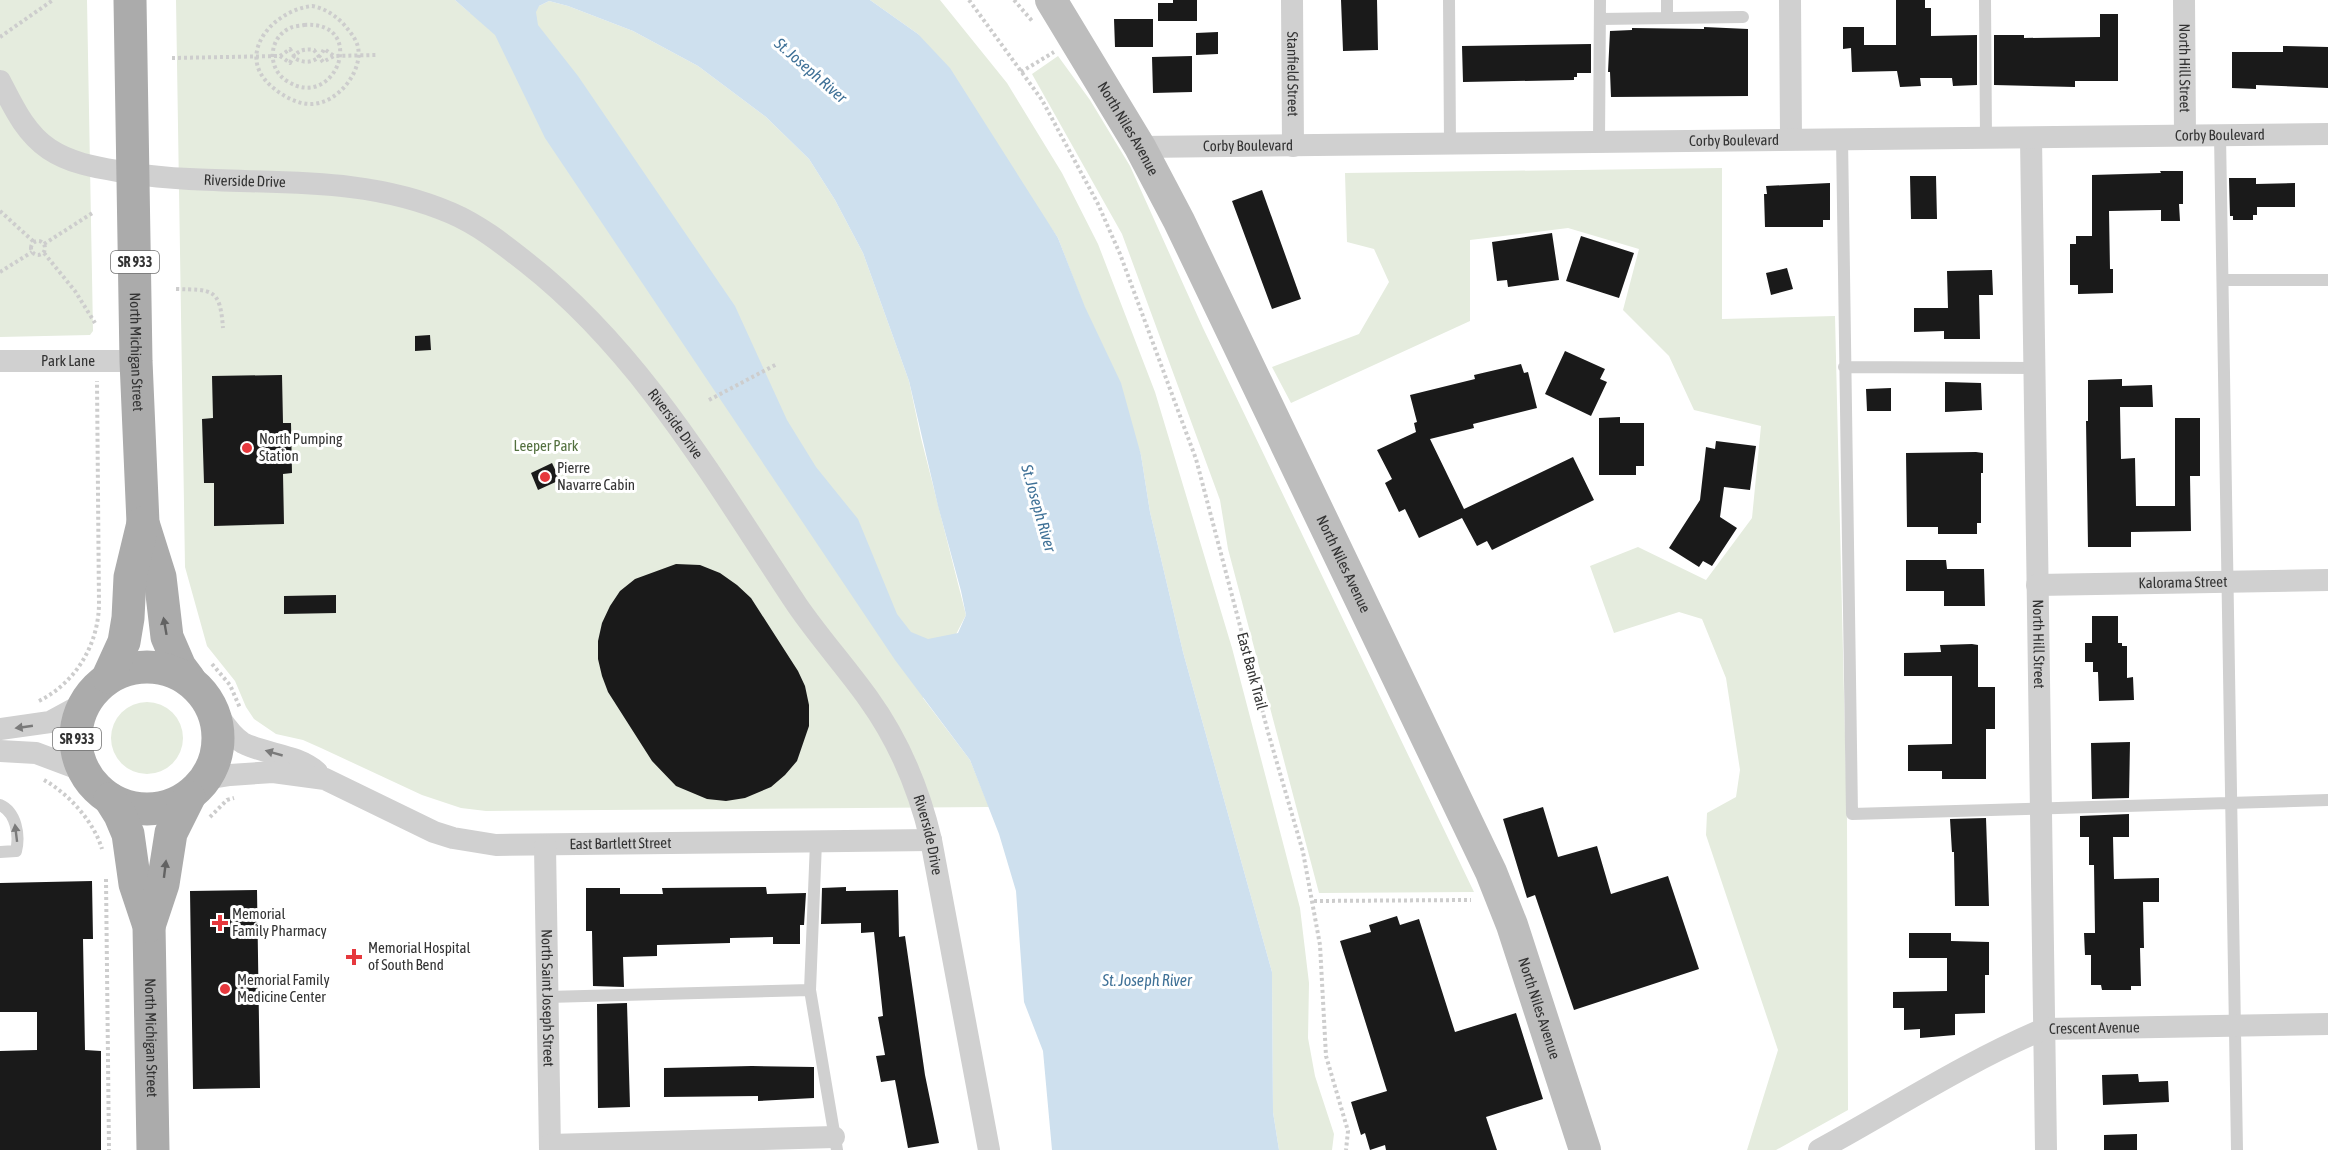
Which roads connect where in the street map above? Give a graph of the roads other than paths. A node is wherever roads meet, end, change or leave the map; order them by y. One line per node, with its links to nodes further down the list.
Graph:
1 (130, 0): 25 (main road, North Michigan Street / SR 933)
2 (1052, 0): 24 (street, North Niles Avenue)
3 (1292, 0): 23 (street, Stanfield Street)
4 (1449, 0): 22 (lane)
5 (1600, 0): 12 (lane)
6 (1667, 0): 11 (lane)
7 (1790, 0): 17 (street)
8 (1985, 0): 19 (lane)
9 (2184, 0): 15 (street, North Hill Street)
10 (1743, 17): 11 (lane)
11 (1667, 18): 12 (lane)
12 (1600, 19): 21 (lane)
13 (0, 81): 25 (street, Riverside Drive)
14 (2328, 134): 16 (street, Corby Boulevard)
15 (2185, 135): 16 (street, Corby Boulevard); 20 (street, Corby Boulevard)
16 (2220, 135): 26 (lane)
17 (1791, 138): 18 (street, Corby Boulevard); 21 (street, Corby Boulevard)
18 (1842, 138): 19 (street, Corby Boulevard); 30 (lane)
19 (1986, 138): 20 (street, Corby Boulevard)
20 (2031, 138): 31 (street, North Hill Street)
21 (1599, 142): 22 (street, Corby Boulevard)
22 (1450, 144): 23 (street, Corby Boulevard)
23 (1293, 146): 24 (street, Corby Boulevard)
24 (1140, 147): 64 (street, North Niles Avenue)
25 (133, 173): 28 (main road, North Michigan Street / SR 933); 50 (street, Riverside Drive)
26 (2223, 280): 27 (lane); 34 (lane)
27 (2328, 280)
28 (136, 361): 29 (street, Park Lane); 32 (main road, North Michigan Street / SR 933)
29 (0, 362)
30 (1844, 367): 31 (lane); 49 (lane)
31 (2035, 368): 35 (street, North Hill Street)
32 (143, 523): 36 (main road, North Michigan Street / SR 933, one-way to 32); 37 (main road, North Michigan Street / SR 933)
33 (2328, 580): 34 (street, Kalorama Street)
34 (2228, 582): 35 (street, Kalorama Street); 47 (lane)
35 (2037, 585): 49 (street, North Hill Street)
36 (199, 670): 37 (main road); 39 (main road, SR 933)
37 (108, 677): 38 (main road, SR 933)
38 (85, 703): 40 (street, one-way to 40); 42 (main road, SR 933)
39 (230, 714): 43 (street, East Bartlett Street, one-way to 39); 45 (main road, SR 933)
40 (0, 729)
41 (0, 751): 42 (street)
42 (84, 771): 44 (main road, SR 933)
43 (325, 779): 45 (street, East Bartlett Street); 52 (street, East Bartlett Street)
44 (110, 800): 45 (main road); 54 (main road, North Michigan Street / SR 933)
45 (200, 800): 54 (main road, North Michigan Street / SR 933, one-way to 45)
46 (2328, 800): 47 (lane)
47 (2232, 803): 49 (lane); 58 (lane)
48 (0, 805): 53 (lane, one-way to 48)
49 (2040, 808): 59 (street, North Hill Street)
50 (932, 840): 51 (street, East Bartlett Street); 63 (street, Riverside Drive)
51 (816, 842): 52 (street, East Bartlett Street); 55 (lane)
52 (545, 846): 56 (street, North Saint Joseph Street)
53 (0, 852)
54 (149, 926): 62 (main road, North Michigan Street / SR 933)
55 (810, 990): 56 (lane); 60 (lane)
56 (548, 997): 61 (street, North Saint Joseph Street)
57 (2328, 1024): 58 (street, Crescent Avenue)
58 (2235, 1025): 59 (street, Crescent Avenue); 67 (lane)
59 (2044, 1029): 65 (street, Crescent Avenue); 66 (street, North Hill Street)
60 (836, 1143): 61 (street)
61 (550, 1147)
62 (153, 1150)
63 (989, 1150)
64 (1585, 1150)
65 (1820, 1150)
66 (2046, 1150)
67 (2237, 1150)

